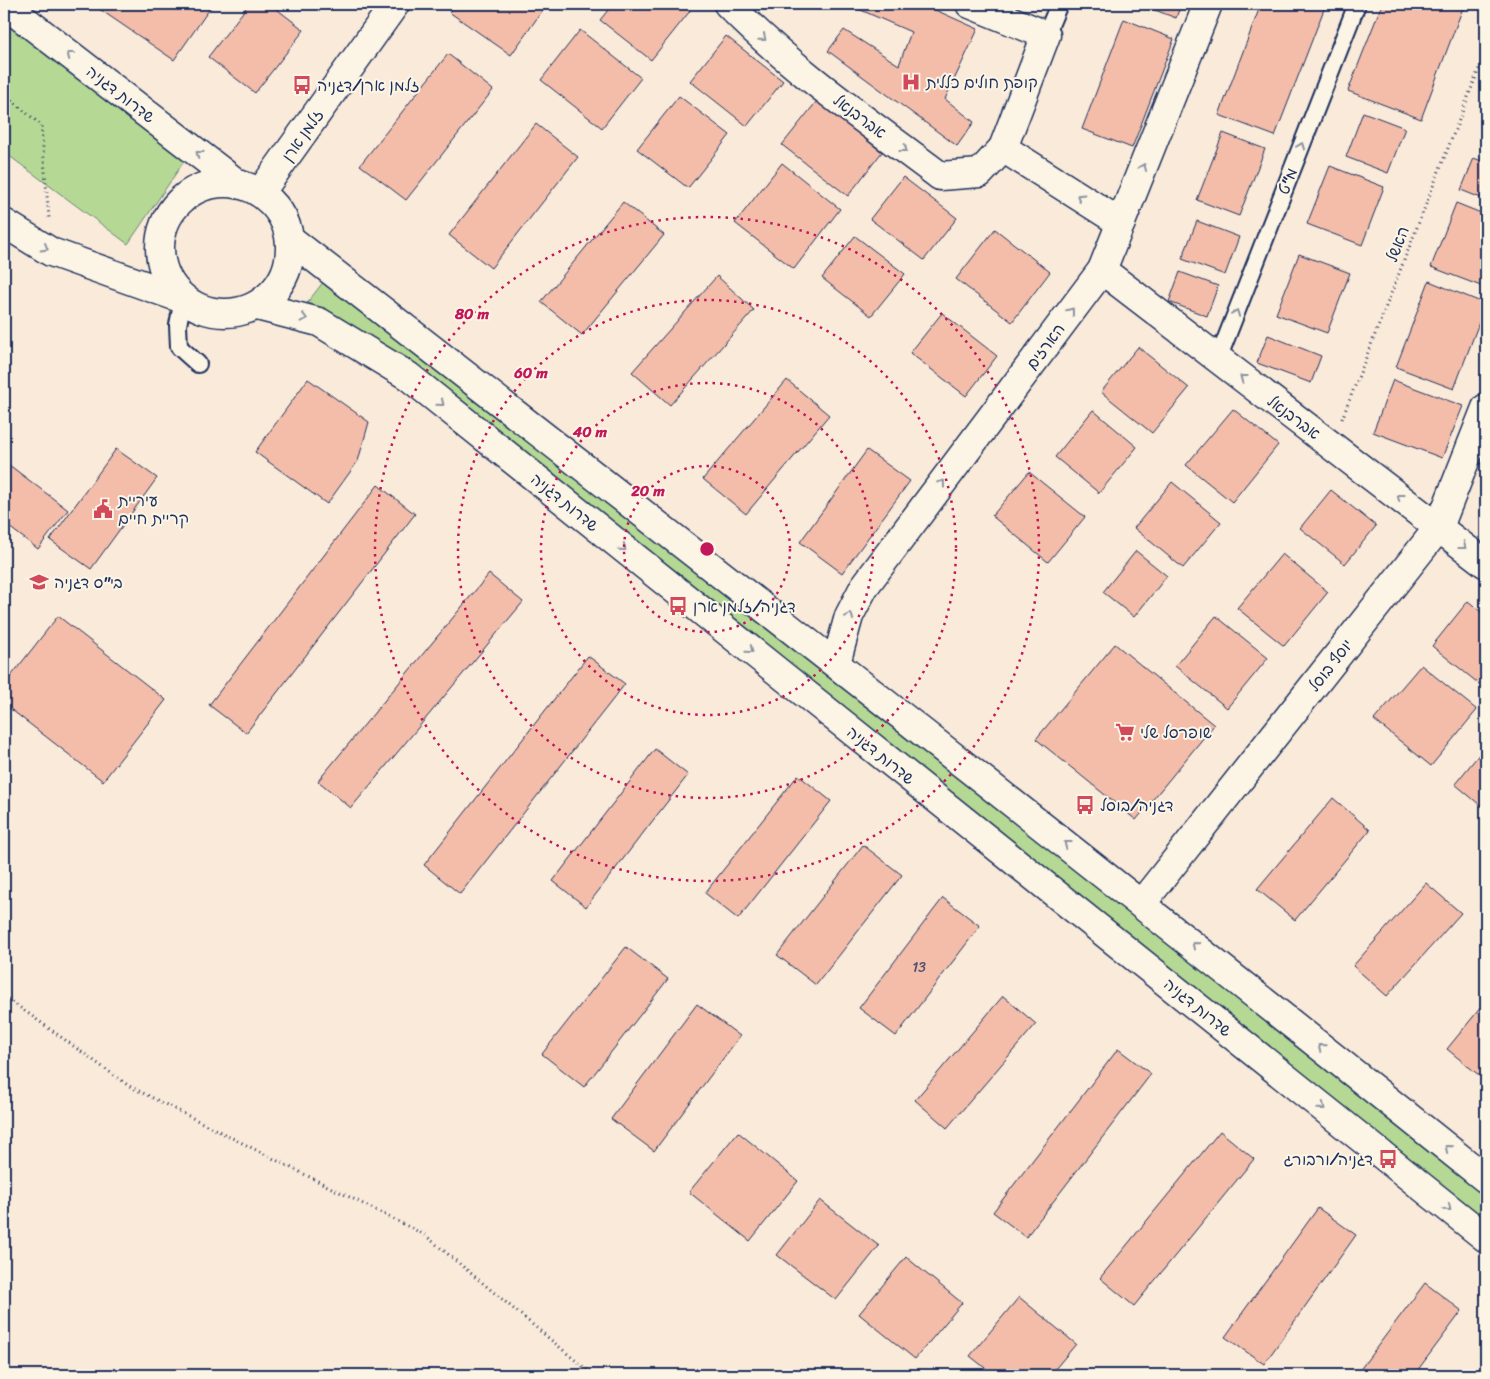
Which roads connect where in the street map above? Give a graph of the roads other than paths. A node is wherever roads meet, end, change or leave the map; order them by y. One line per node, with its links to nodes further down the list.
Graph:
1 (4, 4): 10 (street, שדרות דגניה, one-way to 1)
2 (395, 4): 10 (street, זלמן ארן)
3 (728, 4): 9 (street, אברבנאל, one-way to 9)
4 (970, 4): 8 (street)
5 (1059, 4): 8 (lane)
6 (1208, 4): 12 (street, הארזים, one-way to 6)
7 (1356, 4): 17 (lane, מ"ט, one-way to 7)
8 (1046, 34): 9 (street, אברבנאל)
9 (1003, 148): 12 (street, one-way to 9)
10 (249, 189): 13 (street, שדרות דגניה); 15 (street, שדרות דגניה)
11 (4, 223): 15 (street, שדרות דגניה, one-way to 15)
12 (1121, 223): 14 (street, הארזים)
13 (290, 240): 16 (street, שדרות דגניה); 22 (street)
14 (1102, 270): 17 (street, אברבנאל); 22 (street, הארזים, one-way to 14)
15 (183, 299): 16 (street, שדרות דגניה); 18 (lane)
16 (257, 306): 25 (street, שדרות דגניה, one-way to 25)
17 (1218, 359): 20 (street, אברבנאל, one-way to 17)
18 (198, 364)
19 (1486, 408): 20 (street, יוסף בוסל)
20 (1439, 527): 21 (street, אברבנאל, one-way to 21); 23 (street, יוסף בוסל)
21 (1486, 564)
22 (836, 663): 23 (street, one-way to 22)
23 (1142, 903): 24 (street, one-way to 23)
24 (1486, 1179)
25 (1486, 1238)

